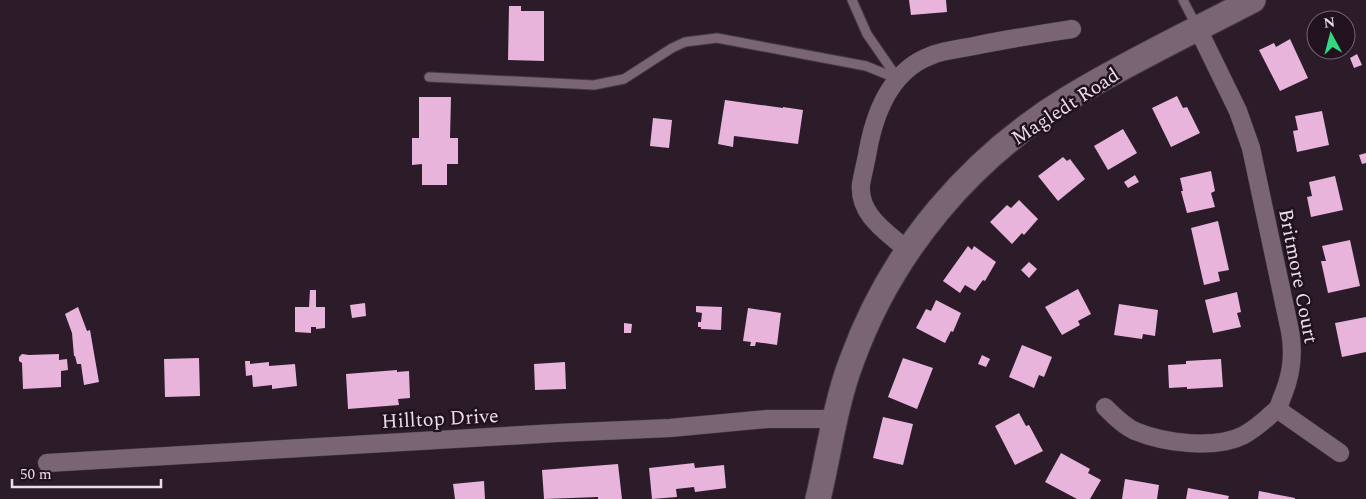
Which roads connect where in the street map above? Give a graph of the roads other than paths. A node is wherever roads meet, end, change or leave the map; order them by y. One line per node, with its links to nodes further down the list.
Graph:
1 (852, 0): 7 (lane)
2 (1183, 0): 5 (lane)
3 (1253, 0): 5 (street, Magledt Road)
4 (1072, 29): 7 (street)
5 (1198, 29): 8 (street, Magledt Road); 10 (street, Britmore Court)
6 (429, 77): 7 (lane)
7 (898, 79): 8 (street)
8 (907, 250): 11 (street, Magledt Road)
9 (1105, 407): 10 (street, Britmore Court)
10 (1277, 409): 12 (street)
11 (836, 419): 13 (street, Hilltop Drive); 14 (street, Magledt Road)
12 (1340, 453)
13 (47, 463)
14 (818, 499)

